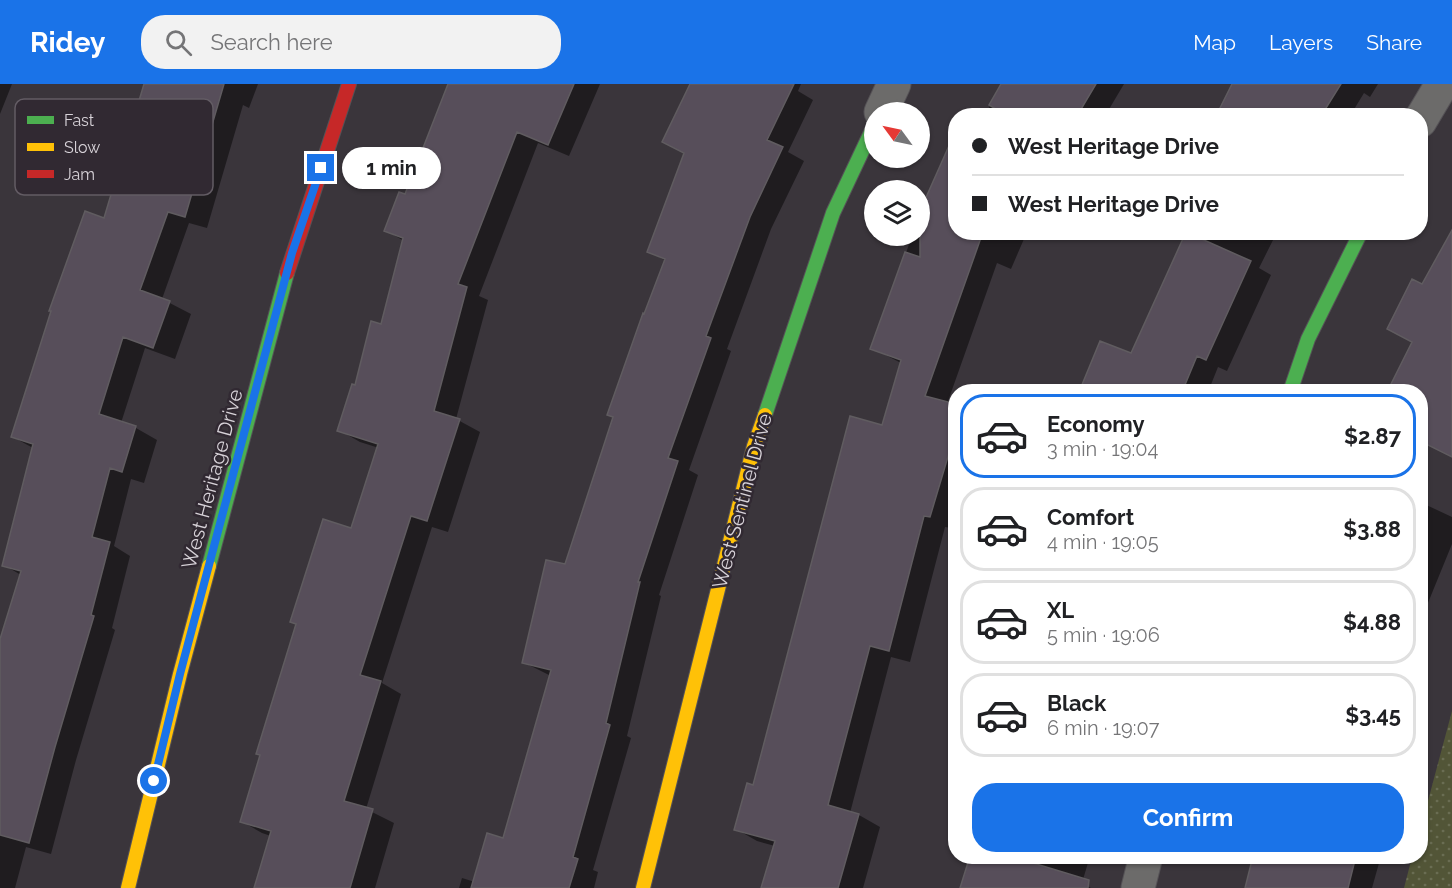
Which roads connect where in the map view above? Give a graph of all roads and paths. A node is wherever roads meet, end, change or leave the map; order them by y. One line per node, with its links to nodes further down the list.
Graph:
1 (349, 84): 10 (street, West Heritage Drive)
2 (894, 84): 4 (street)
3 (1442, 84): 5 (street)
4 (886, 102)
5 (1428, 108)
6 (864, 147): 11 (street, West Sentinel Drive)
7 (1358, 240): 8 (street)
8 (1293, 384)
9 (1144, 864): 12 (street)
10 (128, 888)
11 (643, 888)
12 (1138, 888)

